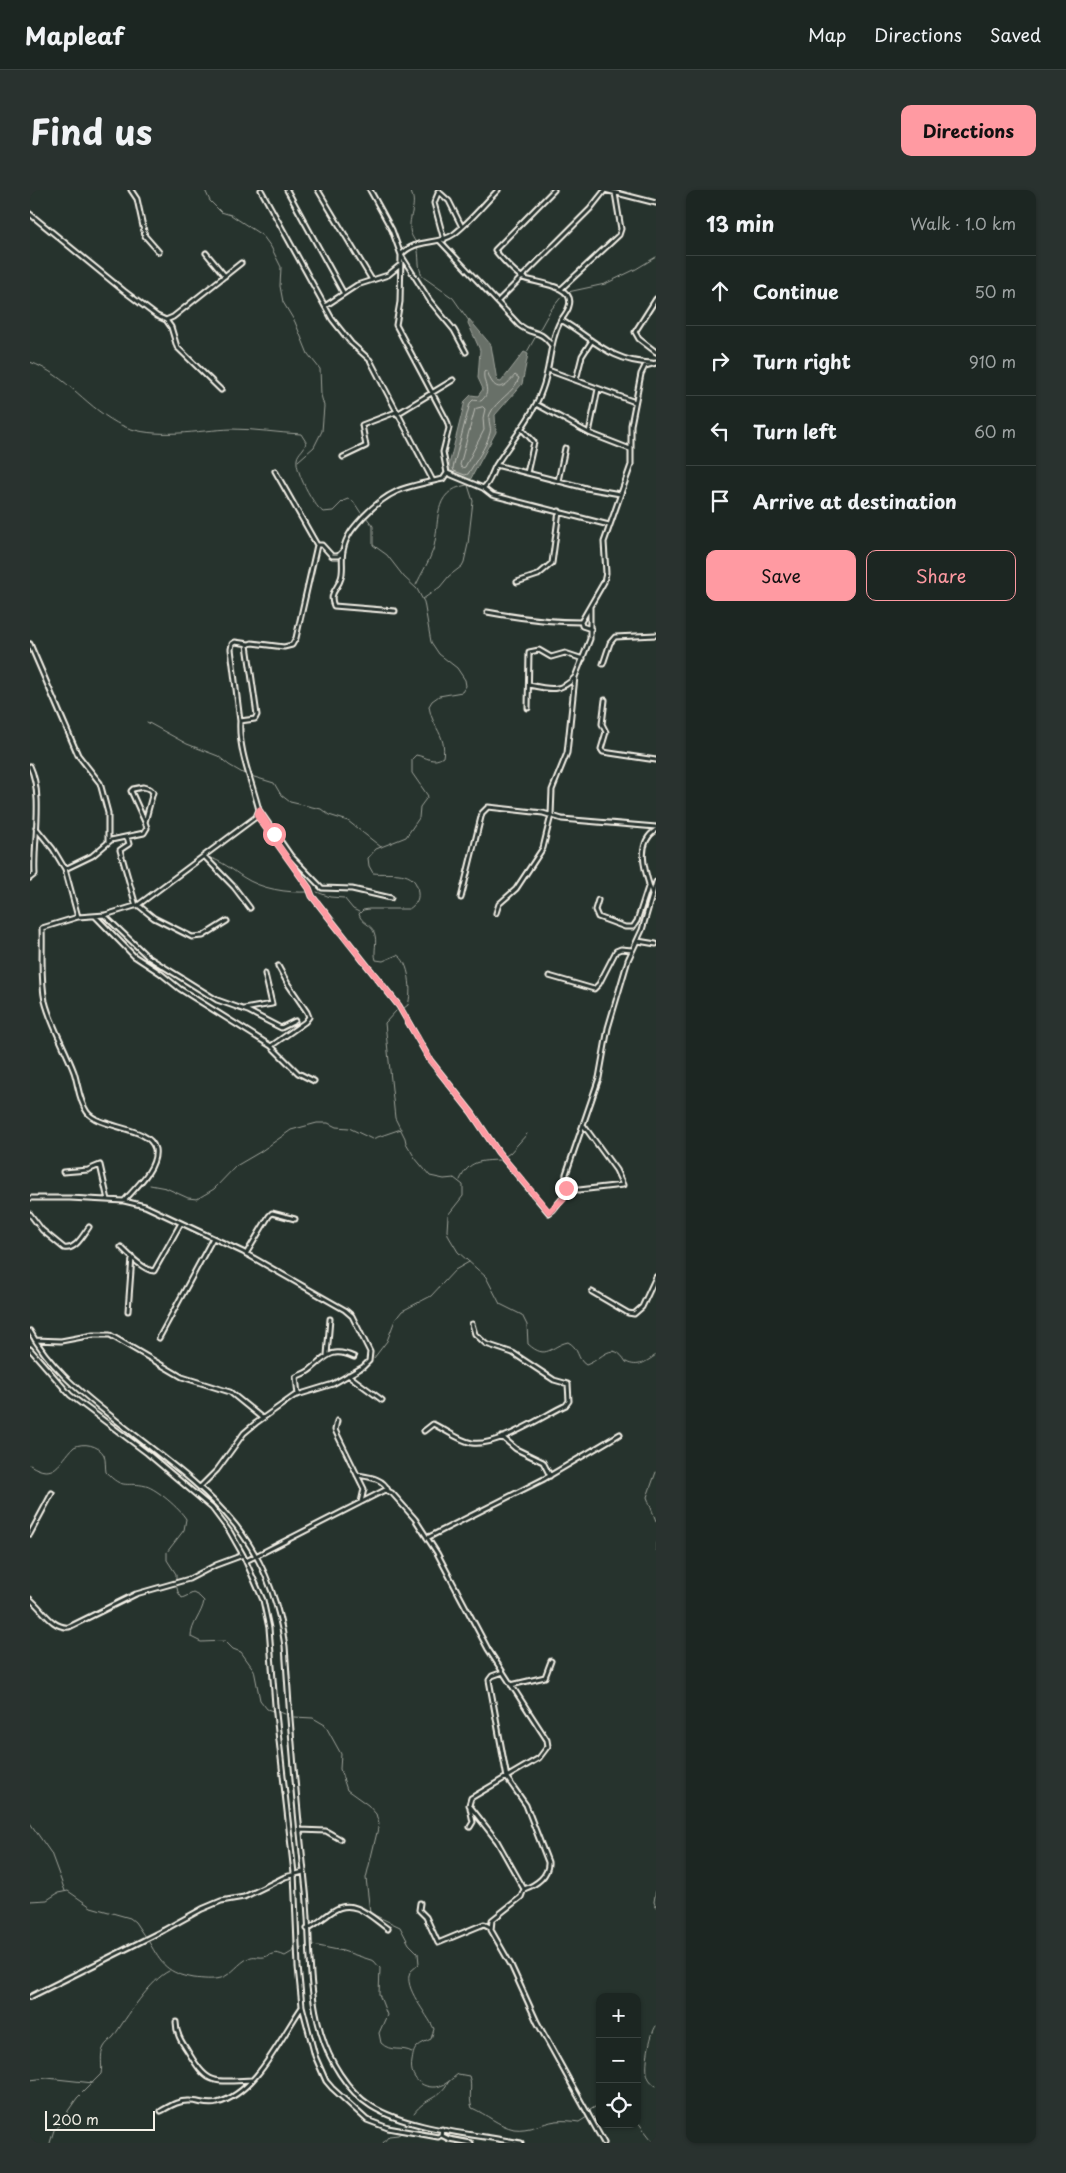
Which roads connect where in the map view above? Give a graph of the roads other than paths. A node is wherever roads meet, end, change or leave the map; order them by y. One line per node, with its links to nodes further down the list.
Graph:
1 (130, 190): 18 (street)
2 (261, 190): 30 (street)
3 (287, 190): 27 (street)
4 (318, 190): 25 (street)
5 (370, 190): 20 (street)
6 (438, 190): 15 (street); 16 (street)
7 (491, 190): 12 (street)
8 (498, 190): 12 (street)
9 (554, 190): 24 (street)
10 (605, 190): 11 (street); 24 (street)
11 (615, 193): 13 (street); 26 (street)
12 (495, 194): 15 (street)
13 (656, 203)
14 (30, 214): 31 (street)
15 (462, 227): 16 (street)
16 (444, 240): 17 (street)
17 (440, 241): 20 (street); 29 (street)
18 (159, 252)
19 (206, 253): 23 (street)
20 (401, 255): 22 (street); 35 (street)
21 (241, 263): 23 (street)
22 (400, 266): 25 (street); 43 (street)
23 (225, 276): 31 (street)
24 (523, 278): 26 (street); 29 (street)
25 (372, 280): 27 (street)
26 (561, 289): 32 (street)
27 (343, 292): 30 (street)
28 (656, 299): 36 (street)
29 (498, 301): 34 (street)
30 (325, 306): 46 (street)
31 (166, 320): 42 (street)
32 (561, 320): 33 (street); 34 (street)
33 (591, 342): 37 (street); 40 (street)
34 (552, 346): 38 (street)
35 (466, 352)
36 (656, 352)
37 (656, 363): 44 (street)
38 (548, 370): 40 (street); 45 (street)
39 (453, 380): 43 (street)
40 (576, 380): 41 (street)
41 (598, 389): 44 (street); 48 (street)
42 (221, 390)
43 (432, 394): 46 (street); 54 (street)
44 (635, 402): 50 (street)
45 (536, 404): 47 (street); 48 (street)
46 (397, 413): 51 (street); 57 (street)
47 (521, 428): 52 (street); 55 (street)
48 (589, 433): 50 (street)
49 (565, 448): 56 (street)
50 (630, 449): 59 (street)
51 (343, 457)
52 (496, 464): 55 (street); 58 (street)
53 (275, 471): 62 (street)
54 (446, 473): 57 (street); 58 (street)
55 (527, 473): 56 (street)
56 (558, 480): 59 (street)
57 (433, 481): 63 (street)
58 (483, 488): 60 (street)
59 (620, 494): 61 (street)
60 (558, 511): 61 (street); 64 (street)
61 (609, 525): 65 (street)
62 (316, 545): 63 (street); 72 (street)
63 (343, 551): 66 (street)
64 (517, 582)
65 (590, 605): 68 (street); 69 (street)
66 (394, 611)
67 (487, 612): 68 (street)
68 (581, 622): 69 (street)
69 (591, 629): 73 (street)
70 (656, 634): 74 (street)
71 (30, 644): 89 (street)
72 (249, 644): 79 (street); 79 (street)
73 (584, 659): 75 (street); 76 (street)
74 (603, 664)
75 (575, 677): 76 (street); 83 (street)
76 (529, 685): 78 (street)
77 (605, 700): 80 (street)
78 (528, 708)
79 (240, 721): 82 (street)
80 (656, 760)
81 (30, 766): 86 (street)
82 (259, 810): 84 (street); 96 (street)
83 (551, 815): 87 (street); 97 (street); 101 (street)
84 (257, 816): 90 (street); 118 (street)
85 (145, 822): 85 (street); 88 (street)
86 (35, 827): 91 (street); 92 (street)
87 (656, 829): 94 (street)
88 (127, 837): 89 (street); 99 (street)
89 (108, 842): 91 (street)
90 (204, 856): 99 (street); 100 (street)
91 (65, 870): 104 (street)
92 (30, 878)
93 (656, 882): 95 (street)
94 (649, 884): 95 (street); 98 (street)
95 (652, 895): 106 (street)
96 (391, 898)
97 (460, 898)
98 (598, 900)
99 (137, 906): 102 (street); 105 (street)
100 (250, 908)
101 (496, 912)
102 (105, 915): 103 (street); 112 (street)
103 (95, 916): 104 (street); 114 (street)
104 (78, 917): 121 (street)
105 (227, 921)
106 (638, 941): 107 (street); 108 (street)
107 (656, 944)
108 (632, 950): 111 (street); 116 (street)
109 (278, 966): 114 (street)
110 (265, 974): 112 (street)
111 (549, 976)
112 (244, 1009): 113 (street)
113 (295, 1021)
114 (271, 1046): 115 (street)
115 (314, 1080)
116 (584, 1125): 118 (street); 118 (street)
117 (63, 1172): 120 (street)
118 (566, 1188)
119 (30, 1198): 120 (street)
120 (108, 1200): 121 (street)
121 (124, 1201): 124 (street)
122 (30, 1214): 125 (street)
123 (295, 1219): 128 (street)
124 (181, 1223): 126 (street); 129 (street)
125 (89, 1227)
126 (213, 1238): 128 (street); 136 (street)
127 (121, 1247): 129 (street)
128 (246, 1254): 141 (street)
129 (132, 1257): 132 (street)
130 (656, 1276): 131 (street)
131 (592, 1292)
132 (128, 1311)
133 (330, 1319): 139 (street)
134 (472, 1324): 148 (street)
135 (30, 1331): 137 (street)
136 (159, 1338)
137 (36, 1340): 144 (street); 151 (street)
138 (30, 1349): 157 (street)
139 (327, 1355): 140 (street); 142 (street)
140 (354, 1357)
141 (348, 1375): 142 (street); 143 (street)
142 (298, 1395): 144 (street)
143 (382, 1400)
144 (262, 1418): 151 (street)
145 (337, 1421): 149 (street)
146 (424, 1431): 148 (street)
147 (620, 1434): 150 (street)
148 (501, 1437): 150 (street)
149 (357, 1475): 152 (street); 154 (street)
150 (550, 1476): 156 (street)
151 (200, 1487): 158 (street)
152 (388, 1490): 154 (street); 156 (street)
153 (52, 1493): 155 (street)
154 (361, 1503): 158 (street)
155 (30, 1534)
156 (427, 1538): 162 (street)
157 (243, 1555): 159 (street); 160 (street)
158 (257, 1556): 159 (street); 167 (street)
159 (246, 1561): 170 (street)
160 (30, 1599)
161 (551, 1661): 163 (street)
162 (503, 1672): 163 (street); 164 (street)
163 (511, 1685): 164 (street)
164 (507, 1778): 165 (street); 171 (street)
165 (470, 1808): 166 (street); 171 (street)
166 (470, 1826)
167 (300, 1830): 168 (street); 169 (street)
168 (340, 1839)
169 (303, 1872): 170 (street); 174 (street)
170 (294, 1873): 176 (street); 177 (street)
171 (524, 1889): 173 (street)
172 (420, 1904): 173 (street)
173 (490, 1927): 186 (street)
174 (307, 1929): 175 (street); 181 (street)
175 (388, 1929)
176 (30, 1997)
177 (302, 2006): 179 (street); 182 (street)
178 (176, 2022): 179 (street)
179 (251, 2080): 180 (street)
180 (161, 2111)
181 (442, 2129): 182 (street); 185 (street)
182 (441, 2135): 183 (street)
183 (449, 2141): 184 (street)
184 (471, 2143)
185 (521, 2143)
186 (604, 2143)

